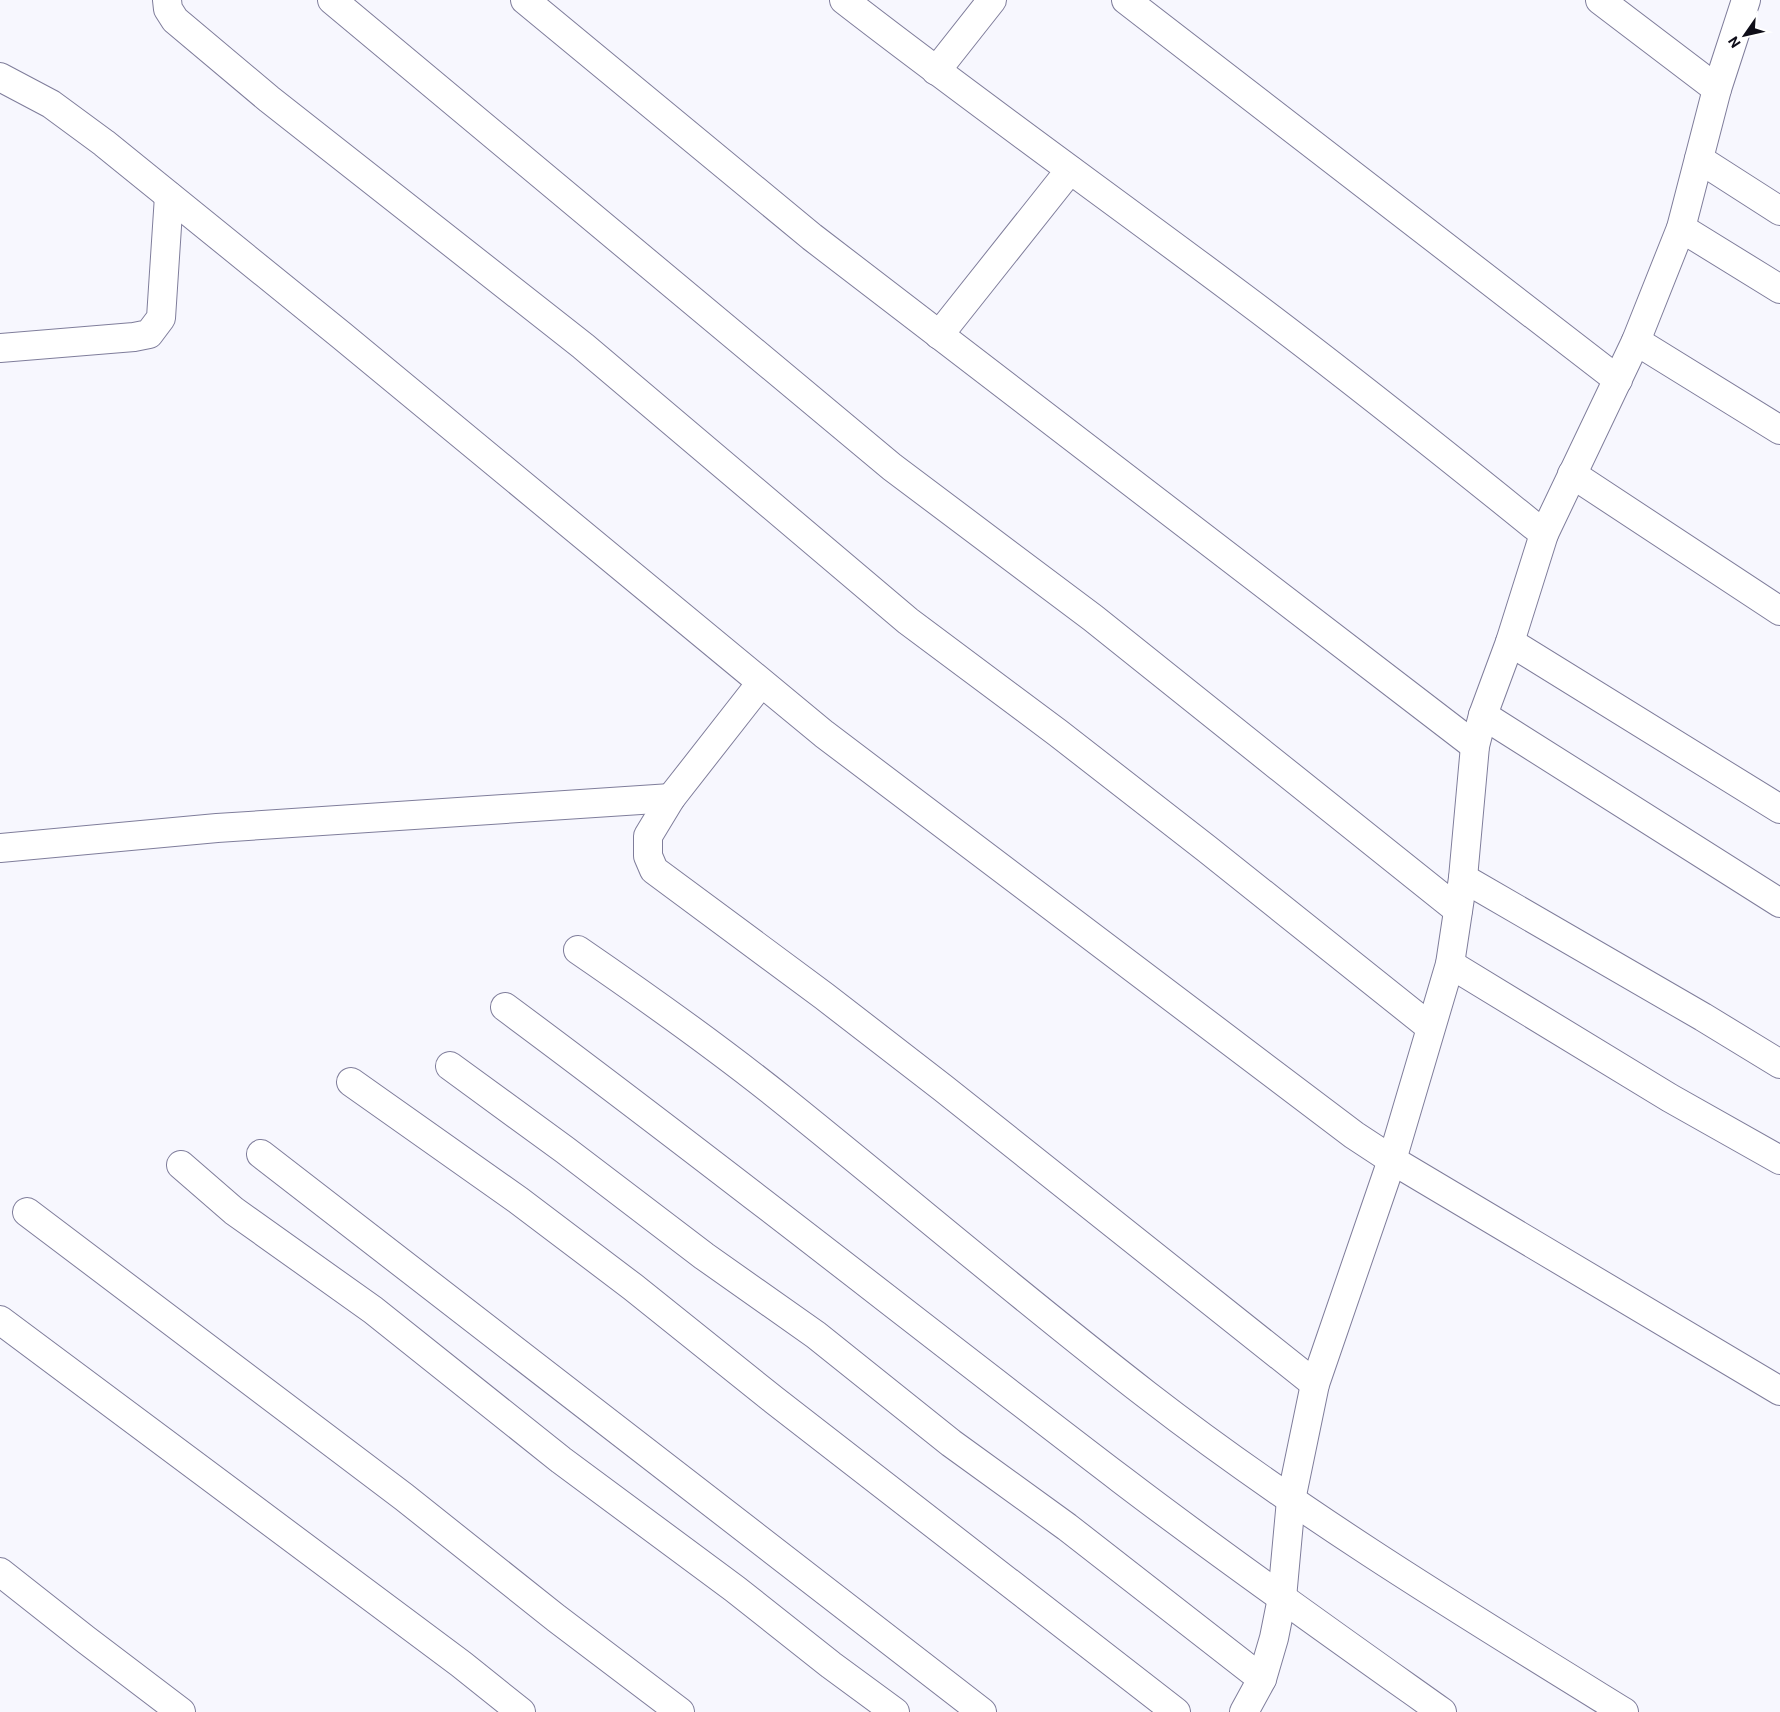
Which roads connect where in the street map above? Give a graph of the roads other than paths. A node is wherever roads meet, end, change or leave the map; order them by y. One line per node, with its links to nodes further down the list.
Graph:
1 (167, 0): 39 (street)
2 (332, 0): 35 (street)
3 (525, 0): 18 (street)
4 (844, 0): 9 (street)
5 (992, 0): 9 (street)
6 (1126, 0): 21 (street)
7 (1600, 0): 11 (street)
8 (1746, 0): 11 (street)
9 (936, 71): 13 (street)
10 (0, 77): 14 (street)
11 (1717, 89): 12 (street)
12 (1699, 160): 15 (street); 16 (street)
13 (1070, 170): 18 (street); 24 (street)
14 (169, 196): 20 (street); 27 (street)
15 (1780, 211)
16 (1681, 228): 17 (street); 19 (street)
17 (1780, 289)
18 (940, 335): 29 (street)
19 (1636, 341): 21 (street); 22 (street)
20 (0, 348)
21 (1618, 380): 23 (street)
22 (1780, 430)
23 (1572, 474): 24 (street); 25 (street)
24 (1544, 534): 26 (street)
25 (1780, 611)
26 (1510, 642): 28 (street); 31 (street)
27 (762, 682): 30 (street); 44 (street)
28 (1483, 715): 29 (street); 34 (street)
29 (1475, 746): 33 (street)
30 (671, 798): 32 (street); 49 (street)
31 (1780, 809)
32 (0, 848)
33 (1463, 878): 35 (street); 40 (street)
34 (1780, 902)
35 (1458, 910): 37 (street)
36 (578, 950): 51 (street)
37 (1450, 964): 39 (street); 45 (street)
38 (505, 1007): 53 (street)
39 (1430, 1027): 44 (street)
40 (1780, 1064)
41 (450, 1066): 54 (street)
42 (351, 1082): 61 (street)
43 (262, 1154): 60 (street)
44 (1392, 1160): 49 (street); 50 (street)
45 (1780, 1160)
46 (181, 1165): 59 (street)
47 (27, 1212): 58 (street)
48 (0, 1320): 57 (street)
49 (1316, 1384): 51 (street)
50 (1780, 1391)
51 (1291, 1500): 53 (street); 63 (street)
52 (0, 1572): 56 (street)
53 (1282, 1598): 54 (street); 62 (street)
54 (1262, 1679): 55 (street)
55 (1251, 1710)
56 (181, 1712)
57 (521, 1712)
58 (680, 1712)
59 (895, 1712)
60 (982, 1712)
61 (1176, 1712)
62 (1442, 1712)
63 (1624, 1712)

